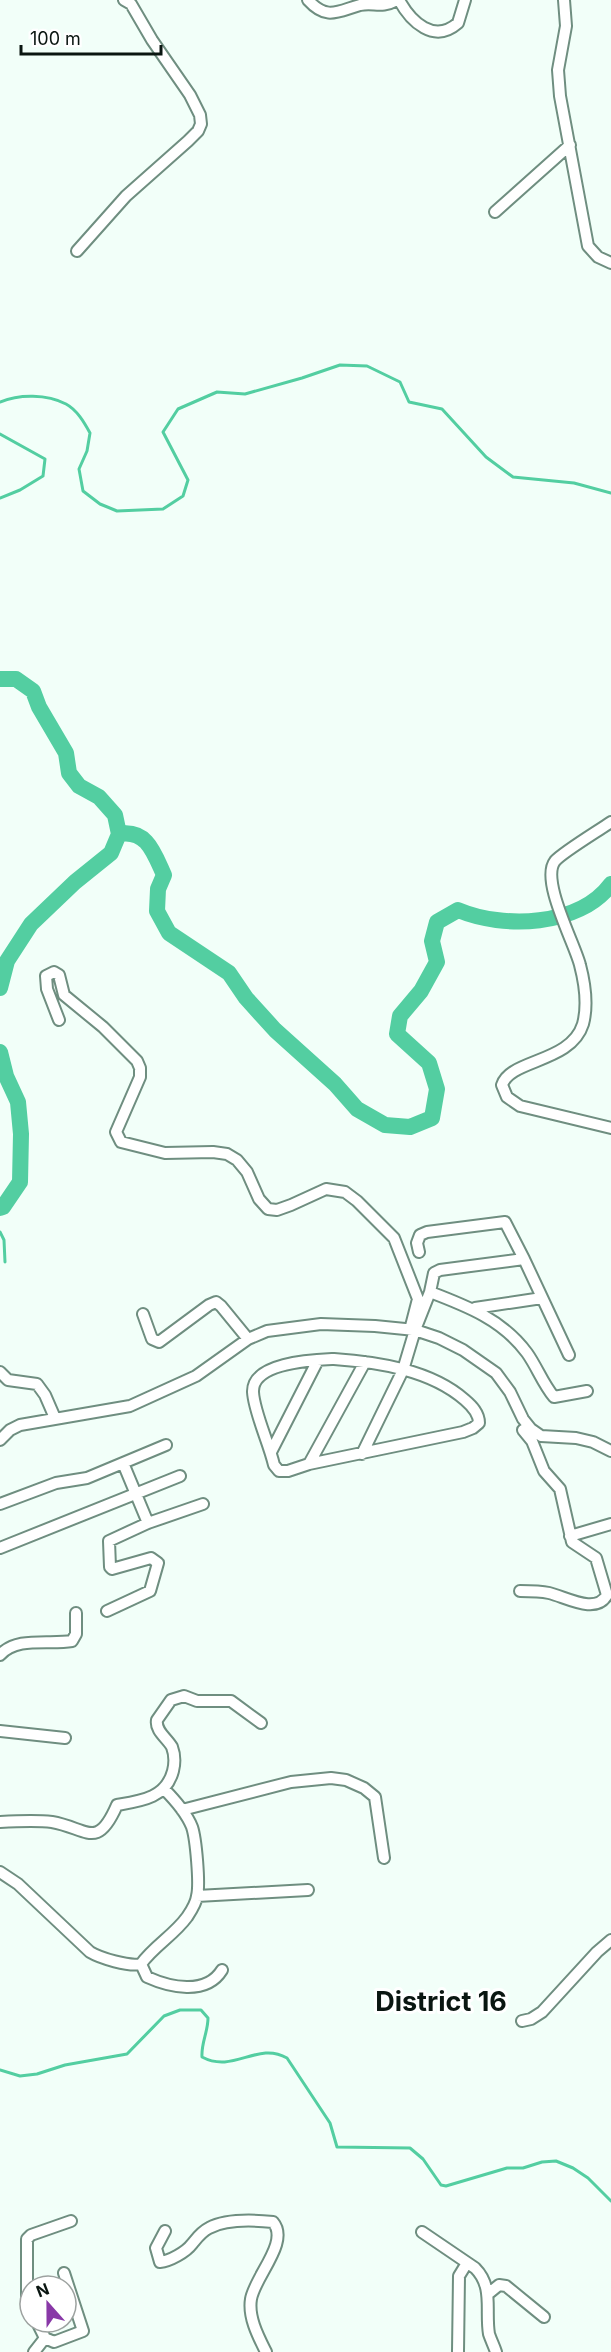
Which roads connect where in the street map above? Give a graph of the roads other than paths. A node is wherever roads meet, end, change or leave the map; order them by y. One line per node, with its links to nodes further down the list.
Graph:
1 (308, 0): 2 (street)
2 (398, 0): 3 (street)
3 (465, 0)
4 (564, 0): 6 (street)
5 (131, 1): 8 (street)
6 (570, 145): 7 (street); 9 (street)
7 (495, 212)
8 (77, 251)
9 (611, 263)
10 (611, 822): 12 (street)
11 (59, 1020): 19 (street)
12 (611, 1128)
13 (419, 1252): 14 (street)
14 (524, 1259): 15 (street); 16 (street)
15 (430, 1292): 17 (street); 19 (street)
16 (542, 1298): 17 (street); 21 (street)
17 (475, 1308): 26 (street)
18 (144, 1314): 20 (street)
19 (413, 1330): 20 (street); 24 (street); 31 (street)
20 (248, 1339): 27 (street)
21 (568, 1355)
22 (318, 1360): 23 (street); 32 (street); 32 (street)
23 (364, 1362): 24 (street); 35 (street)
24 (403, 1371): 33 (street); 33 (street)
25 (0, 1372): 27 (street)
26 (587, 1391)
27 (55, 1418): 29 (street)
28 (524, 1430): 42 (street)
29 (0, 1440)
30 (166, 1445): 34 (street)
31 (611, 1451)
32 (271, 1452): 35 (street)
33 (362, 1454): 35 (street)
34 (123, 1463): 37 (street); 38 (street)
35 (309, 1464)
36 (180, 1476): 37 (street)
37 (136, 1493): 40 (street); 43 (street)
38 (0, 1504)
39 (203, 1504): 40 (street)
40 (148, 1522): 46 (street)
41 (611, 1524): 42 (street)
42 (570, 1536): 45 (street)
43 (0, 1548)
44 (520, 1591): 45 (street)
45 (609, 1595)
46 (107, 1611)
47 (76, 1612): 48 (street)
48 (0, 1655)
49 (261, 1723): 52 (street)
50 (0, 1731): 51 (street)
51 (65, 1738)
52 (164, 1789): 53 (street); 54 (street)
53 (182, 1809): 55 (street); 58 (street)
54 (0, 1822)
55 (384, 1858)
56 (0, 1872): 60 (street)
57 (308, 1890): 58 (street)
58 (198, 1896): 60 (street)
59 (611, 1940): 62 (street)
60 (141, 1964): 61 (street)
61 (222, 1970)
62 (522, 2021)
63 (71, 2221): 68 (street)
64 (165, 2231): 74 (street)
65 (422, 2232): 66 (street)
66 (467, 2263): 69 (street); 75 (street)
67 (64, 2273): 72 (street)
68 (27, 2274)
69 (488, 2294): 70 (street); 76 (street)
70 (544, 2317)
71 (43, 2334): 72 (street)
72 (45, 2338): 73 (street)
73 (34, 2352)
74 (266, 2352)
75 (458, 2352)
76 (496, 2352)

